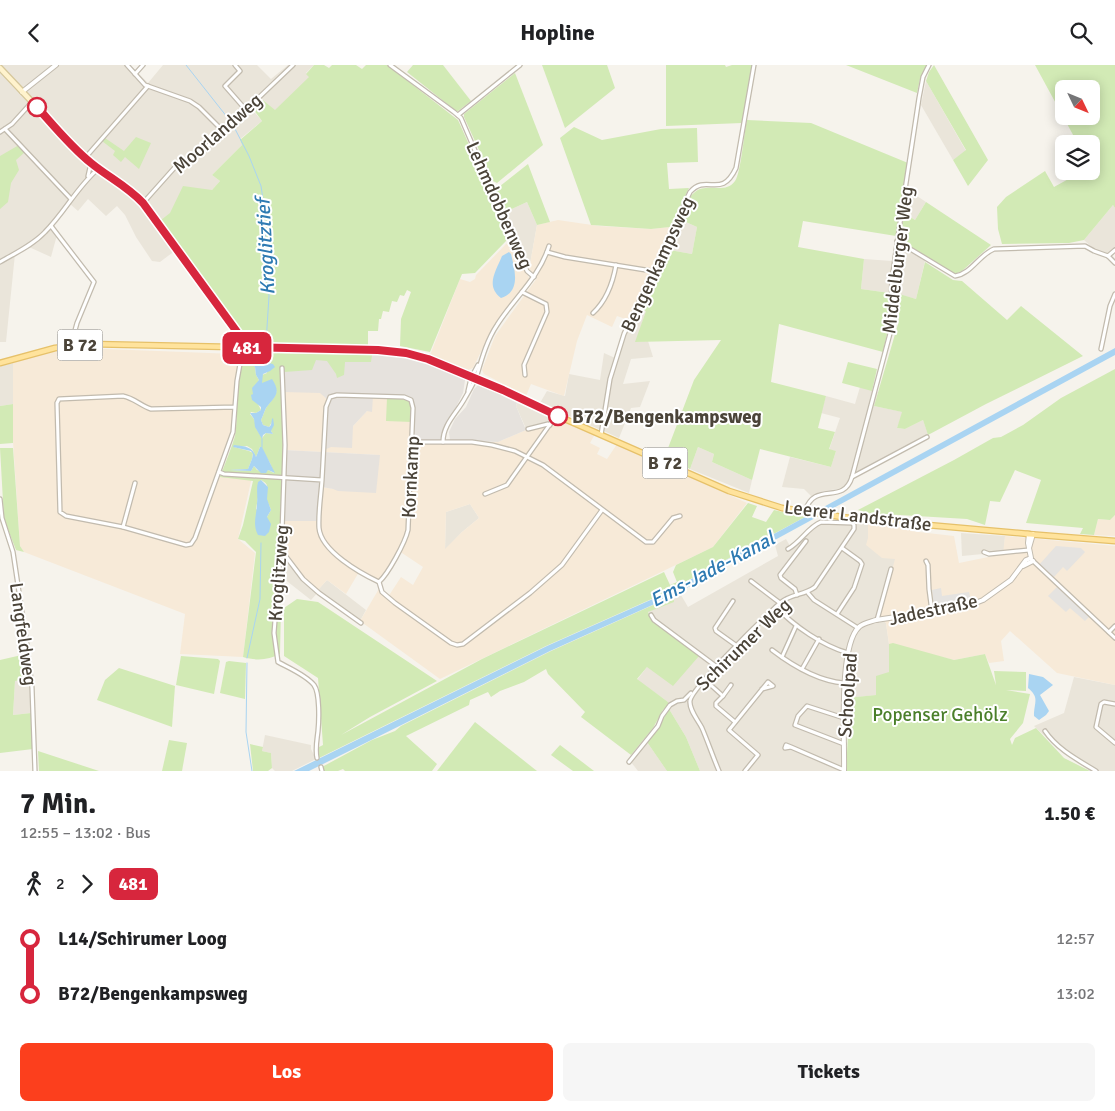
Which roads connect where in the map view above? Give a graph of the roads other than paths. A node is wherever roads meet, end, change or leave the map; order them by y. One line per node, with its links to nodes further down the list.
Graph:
1 (56, 65): 13 (street)
2 (127, 65): 11 (street)
3 (143, 65): 11 (street)
4 (235, 65): 15 (street)
5 (293, 65): 15 (street, Moorlandweg)
6 (390, 65): 16 (street, Lehmdobbenweg)
7 (520, 65): 16 (street)
8 (754, 65): 35 (street, Bengenkampsweg)
9 (929, 65): 27 (street, Middelburger Weg)
10 (0, 68): 13 (main road)
11 (135, 74): 12 (street)
12 (148, 86): 18 (street); 20 (street)
13 (22, 92): 14 (main road)
14 (32, 102): 17 (street); 20 (main road)
15 (246, 110): 18 (street, Moorlandweg)
16 (458, 115): 36 (street, Lehmdobbenweg)
17 (5, 129): 19 (street); 24 (street)
18 (223, 131): 25 (street, Moorlandweg)
19 (0, 133)
20 (84, 158): 21 (main road)
21 (91, 163): 22 (main road); 23 (street)
22 (98, 169): 23 (street); 25 (main road)
23 (88, 177): 24 (street)
24 (71, 199): 26 (street)
25 (143, 203): 41 (main road)
26 (51, 226): 32 (street); 40 (street)
27 (898, 241): 31 (street); 57 (street, Middelburger Weg)
28 (549, 246): 30 (street)
29 (1115, 250): 31 (street)
30 (547, 252): 34 (street); 36 (street)
31 (1108, 256): 33 (street)
32 (0, 262)
33 (1115, 263)
34 (616, 265): 35 (street); 39 (street)
35 (652, 271): 51 (street, Bengenkampsweg)
36 (534, 277): 37 (street, Lehmdobbenweg)
37 (522, 292): 45 (street); 46 (street, Lehmdobbenweg)
38 (1115, 294): 42 (street)
39 (593, 313)
40 (71, 345): 41 (main road, Leerer Landstraße / B 72); 43 (main road, Leerer Landstraße / B 72)
41 (240, 347): 46 (main road, Leerer Landstraße / B 72); 47 (street)
42 (1101, 349)
43 (0, 363)
44 (282, 367): 58 (street, Kroglitzweg)
45 (524, 375)
46 (473, 378): 51 (main road, Leerer Landstraße / B 72); 54 (street, Lehmdobbenweg)
47 (236, 407): 56 (street); 66 (street)
48 (553, 420): 49 (street)
49 (550, 425): 50 (street); 55 (street)
50 (528, 429)
51 (600, 435): 64 (main road, Leerer Landstraße / B 72)
52 (927, 437): 57 (street)
53 (412, 442): 54 (street); 59 (street, Kornkamp); 79 (street, Kornkamp)
54 (443, 442): 55 (street)
55 (528, 457): 61 (street); 63 (street)
56 (219, 472): 58 (street); 66 (street)
57 (852, 477): 64 (street)
58 (283, 478): 59 (street); 71 (street, Kroglitzweg)
59 (322, 480): 79 (street, Kornkamp)
60 (135, 483): 66 (street)
61 (485, 495)
62 (0, 499): 121 (street, Langfeldweg)
63 (602, 510): 65 (street); 79 (street)
64 (805, 512): 67 (main road, Leerer Landstraße / B 72)
65 (680, 516)
66 (123, 527)
67 (1031, 534): 69 (main road, Leerer Landstraße / B 72); 73 (street)
68 (806, 541): 81 (street)
69 (1115, 541)
70 (842, 548): 72 (street, Schirumer Weg); 80 (street, Schirumer Weg); 86 (street)
71 (280, 549): 89 (street); 118 (street, Kroglitzweg)
72 (788, 549)
73 (1030, 549): 74 (street); 75 (street)
74 (984, 552)
75 (1032, 559): 85 (street, Jadestraße); 94 (street)
76 (926, 561): 85 (street)
77 (891, 569): 88 (street)
78 (751, 581): 83 (street)
79 (379, 582)
80 (808, 593): 81 (street, Schirumer Weg); 86 (street)
81 (797, 595): 83 (street, Schirumer Weg)
82 (733, 601): 97 (street)
83 (780, 603): 84 (street, Schirumer Weg)
84 (776, 607): 91 (street); 97 (street, Schirumer Weg)
85 (932, 611): 88 (street, Jadestraße)
86 (837, 614): 93 (street)
87 (651, 615): 101 (street)
88 (876, 620): 90 (street, Jadestraße)
89 (361, 623)
90 (864, 624): 93 (street, Schoolpad)
91 (796, 626): 96 (street); 100 (street)
92 (1115, 626): 94 (street)
93 (858, 628): 99 (street, Schoolpad)
94 (1109, 632): 95 (street)
95 (1115, 638)
96 (819, 639): 99 (street); 102 (street)
97 (738, 646): 101 (street, Schirumer Weg)
98 (772, 650): 100 (street)
99 (848, 653): 104 (street, Schoolpad)
100 (782, 657): 102 (street)
101 (717, 667): 103 (street, Schirumer Weg)
102 (802, 669): 104 (street)
103 (704, 679): 106 (street, Schirumer Weg); 108 (street)
104 (844, 683): 112 (street, Schoolpad)
105 (732, 685): 108 (street)
106 (695, 689): 109 (street); 111 (street, Schirumer Weg)
107 (762, 689): 113 (street)
108 (723, 696): 113 (street)
109 (684, 700): 111 (street); 119 (street)
110 (1115, 704): 115 (street)
111 (690, 707): 122 (street, Schirumer Weg)
112 (844, 718): 116 (street, Schoolpad); 116 (street)
113 (735, 722): 123 (street)
114 (1045, 731): 124 (street)
115 (1115, 743)
116 (844, 744): 120 (street, Schoolpad)
117 (791, 747): 120 (street)
118 (317, 758)
119 (629, 762)
120 (844, 770)
121 (36, 771)
122 (719, 771)
123 (745, 771)
124 (1096, 771)

